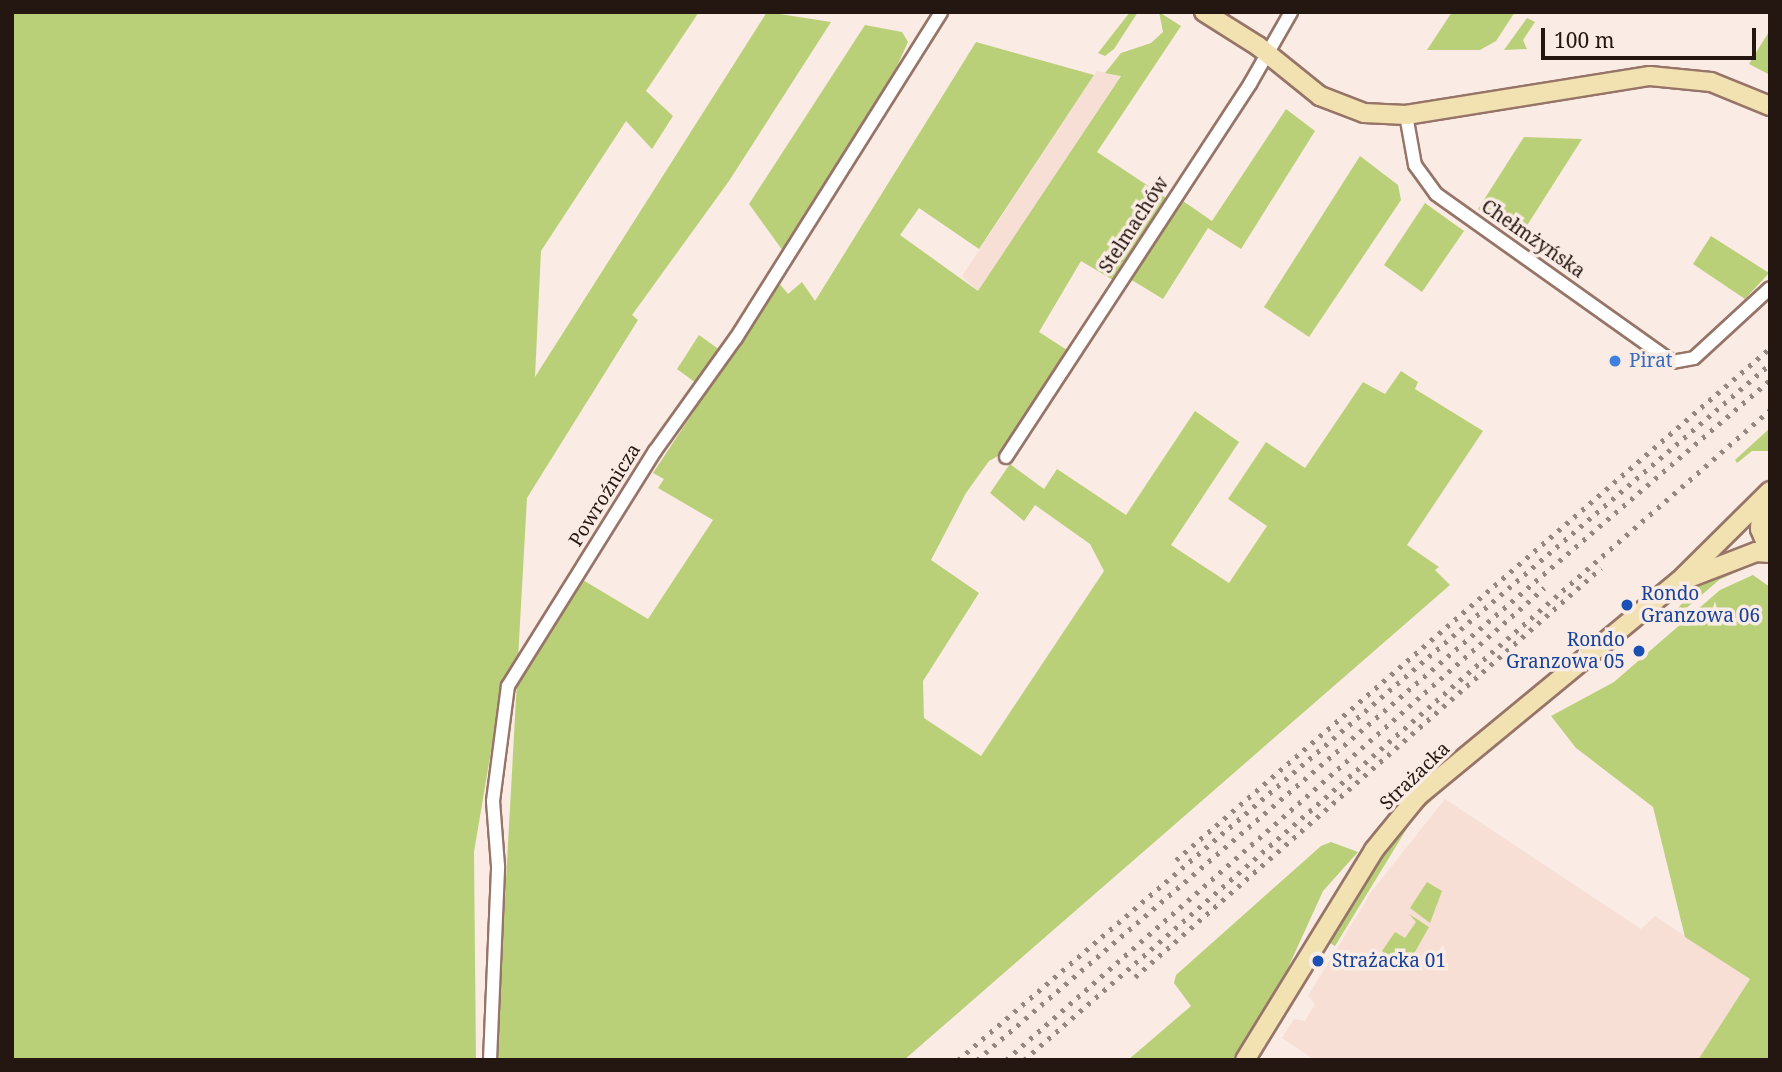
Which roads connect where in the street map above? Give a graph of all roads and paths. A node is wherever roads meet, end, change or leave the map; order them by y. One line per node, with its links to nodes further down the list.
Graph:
1 (942, 12): 12 (street, Powroźnicza)
2 (1204, 12): 4 (main road)
3 (1291, 12): 4 (street, Stelmachów)
4 (1266, 52): 6 (main road); 8 (street, Stelmachów)
5 (1770, 106): 6 (main road)
6 (1406, 115): 7 (street, Chełmżyńska)
7 (1770, 288)
8 (1006, 457)
9 (1766, 496): 10 (main road); 11 (main road, Strażacka)
10 (1770, 552): 11 (main road, Strażacka)
11 (1679, 581): 13 (main road, Strażacka)
12 (490, 1060)
13 (1245, 1060)

